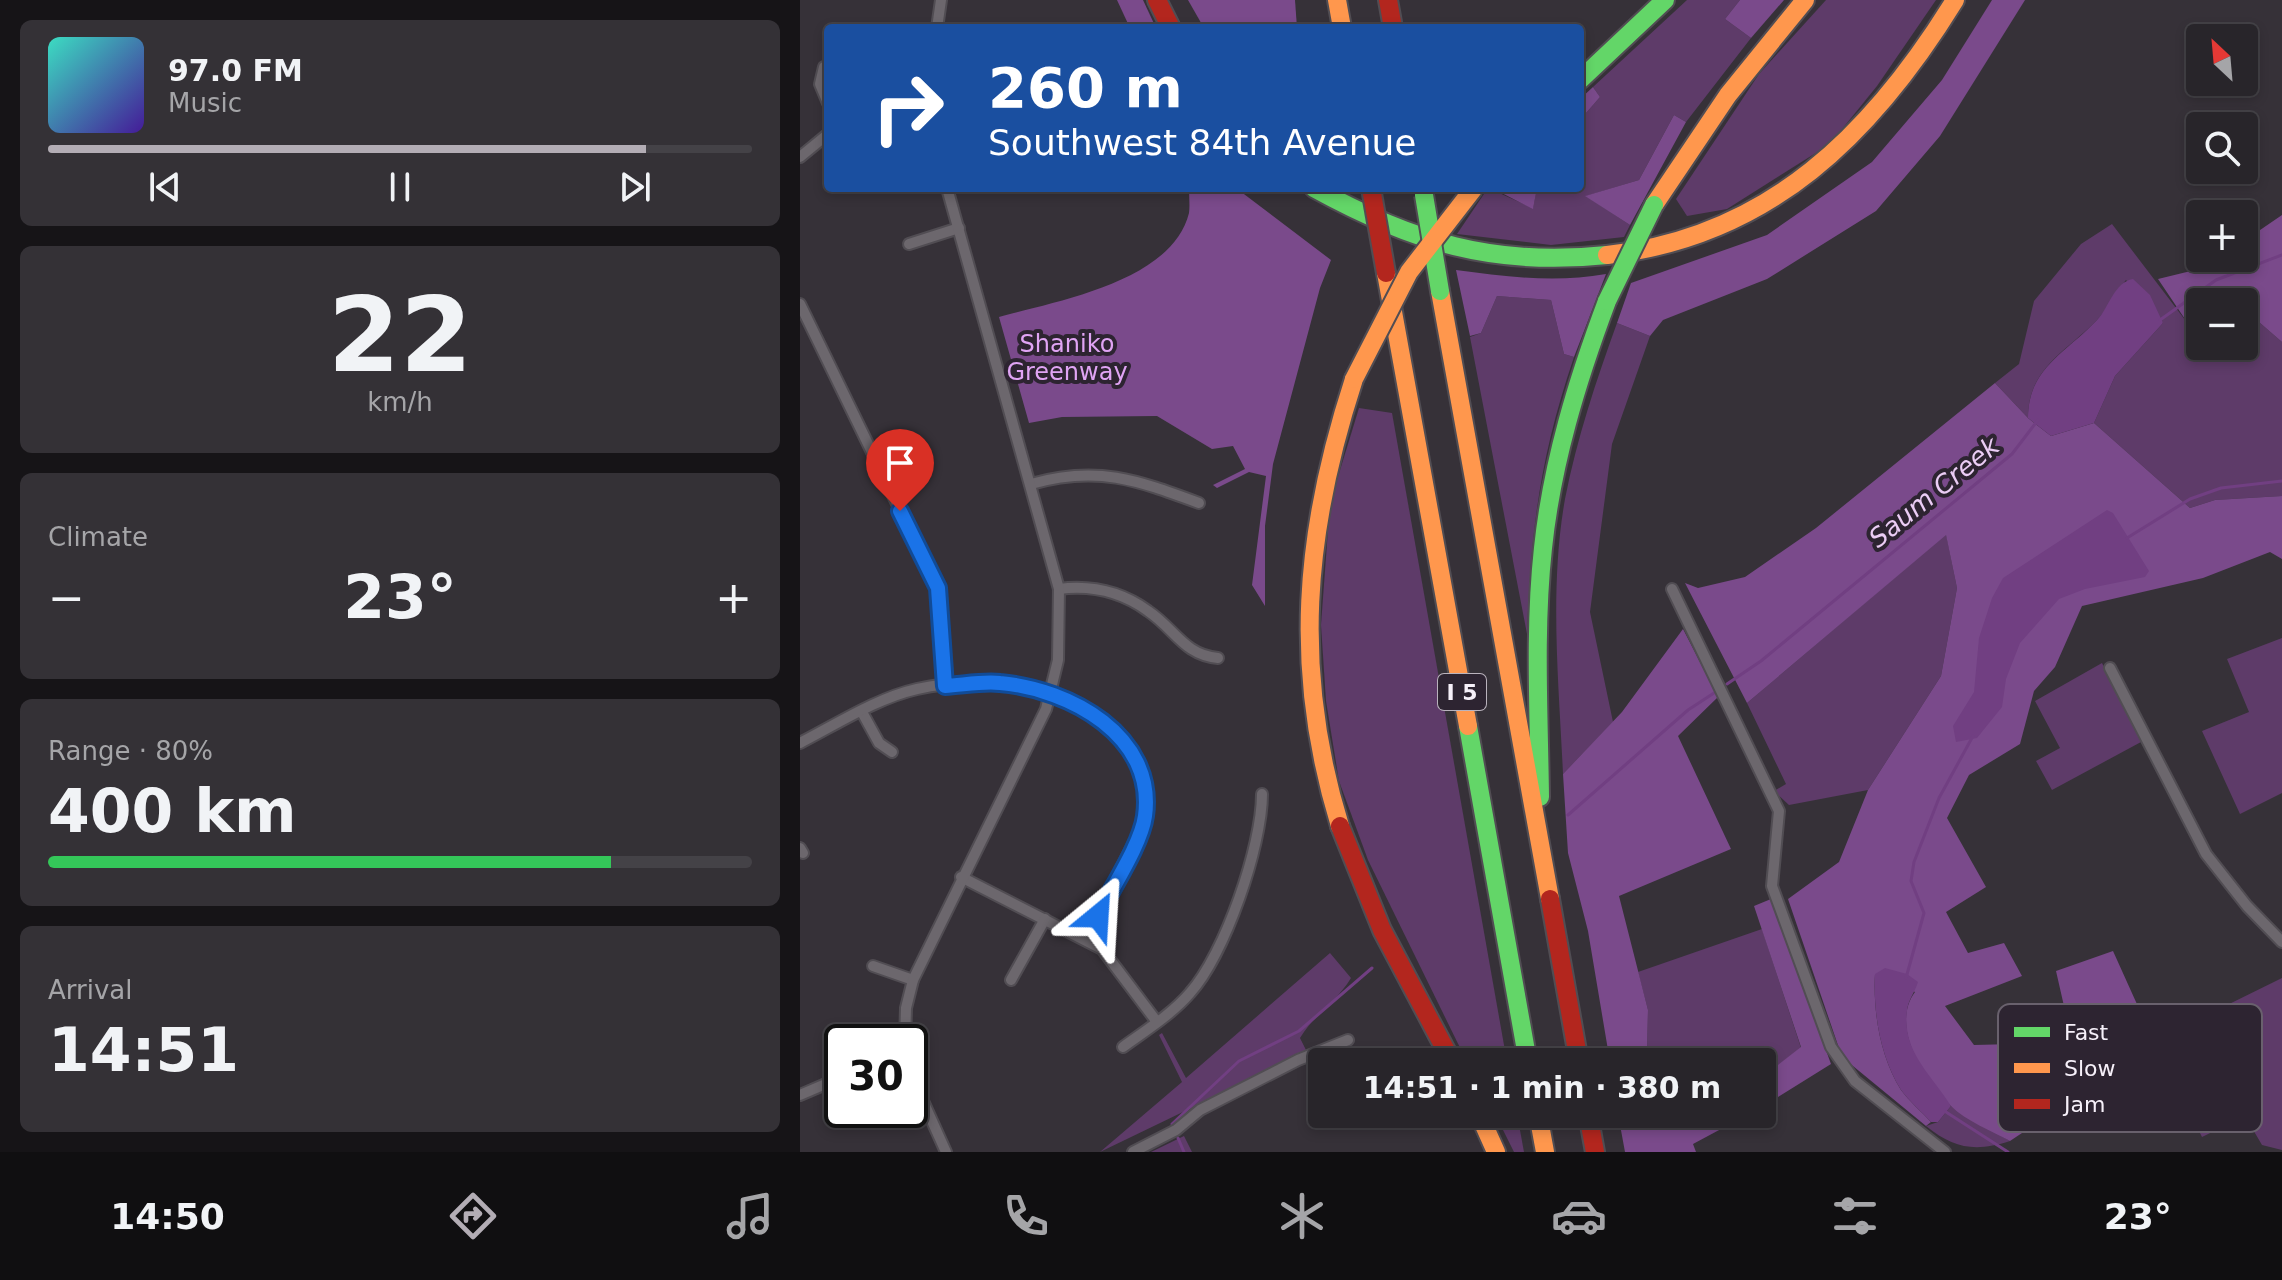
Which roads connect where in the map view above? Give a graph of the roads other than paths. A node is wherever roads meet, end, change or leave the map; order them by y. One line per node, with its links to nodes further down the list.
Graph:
1 (941, 0): 8 (street)
2 (1157, 0): 9 (highway)
3 (1337, 0): 10 (highway)
4 (1388, 0): 11 (highway)
5 (1665, 0): 13 (highway)
6 (1805, 0): 37 (highway, bridge)
7 (1955, 0): 18 (highway)
8 (938, 24)
9 (1169, 24)
10 (1341, 24)
11 (1392, 24)
12 (824, 67): 14 (street)
13 (1584, 76)
14 (824, 94)
15 (824, 137): 16 (street)
16 (800, 157)
17 (948, 192): 22 (street)
18 (1320, 192)
19 (1372, 192): 50 (highway, I 5, bridge)
20 (1423, 192): 37 (highway, I 5, bridge)
21 (1471, 192): 49 (highway, bridge)
22 (959, 228): 23 (street); 25 (street)
23 (909, 244)
24 (800, 304): 31 (street)
25 (1031, 484): 26 (street); 27 (street)
26 (1199, 503)
27 (1059, 589): 29 (street); 32 (street)
28 (1672, 589): 63 (street)
29 (1218, 658)
30 (2110, 668): 41 (street)
31 (945, 686): 32 (street); 33 (street)
32 (1051, 696): 38 (street); 40 (street)
33 (862, 712): 34 (street); 35 (street)
34 (800, 743)
35 (892, 752)
36 (1262, 794): 45 (street)
37 (1540, 851): 51 (highway, I 5)
38 (961, 877): 39 (street); 43 (street)
39 (1045, 919): 40 (street); 44 (street)
40 (1086, 938): 45 (street)
41 (2282, 942)
42 (873, 966): 43 (street)
43 (913, 980): 46 (street)
44 (1011, 980)
45 (1157, 1022): 48 (street)
46 (906, 1024)
47 (1348, 1040): 59 (street)
48 (1123, 1047)
49 (1445, 1048)
50 (1525, 1048)
51 (1576, 1048)
52 (824, 1085): 53 (street)
53 (800, 1095)
54 (928, 1113): 58 (street)
55 (1485, 1128): 60 (highway)
56 (1541, 1128): 61 (highway)
57 (1591, 1128): 62 (highway)
58 (945, 1152)
59 (1133, 1152)
60 (1496, 1152)
61 (1545, 1152)
62 (1595, 1152)
63 (1945, 1152)

